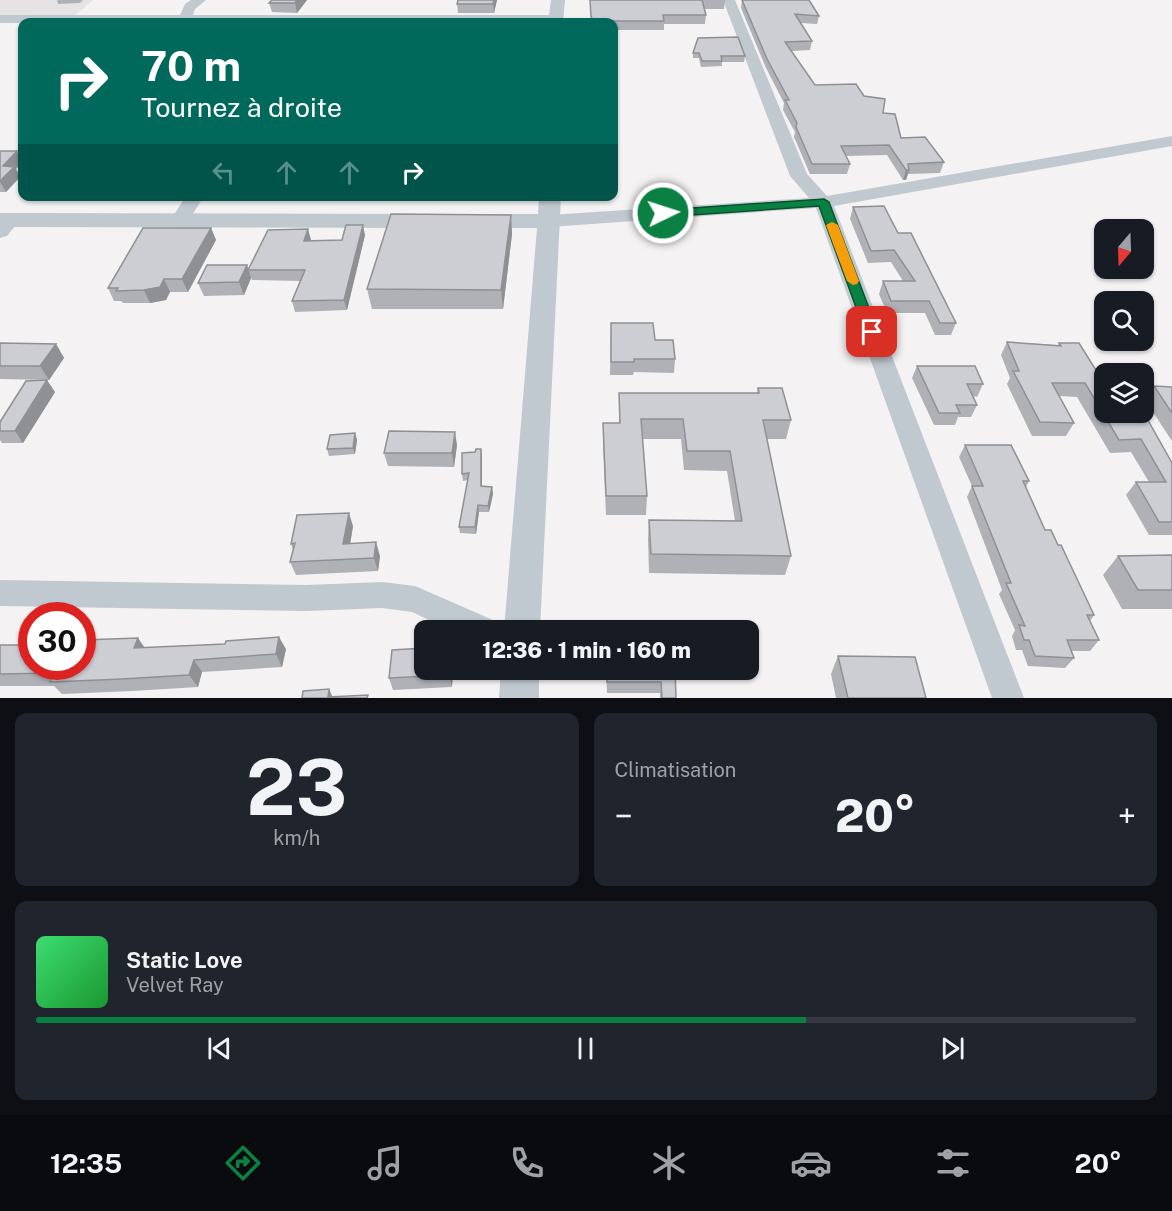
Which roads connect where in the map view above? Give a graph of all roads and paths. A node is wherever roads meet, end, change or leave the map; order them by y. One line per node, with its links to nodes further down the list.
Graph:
1 (200, 0): 4 (street)
2 (558, 0): 5 (street)
3 (729, 0): 10 (street)
4 (186, 18)
5 (556, 18)
6 (0, 19): 7 (street)
7 (18, 19)
8 (1172, 141): 10 (street)
9 (192, 201): 12 (street)
10 (824, 202): 11 (street); 19 (street)
11 (549, 209): 12 (street); 16 (street)
12 (179, 220): 13 (street)
13 (4, 224)
14 (0, 593): 15 (street)
15 (460, 620)
16 (523, 620)
17 (520, 680): 18 (street)
18 (519, 698)
19 (1008, 698)

